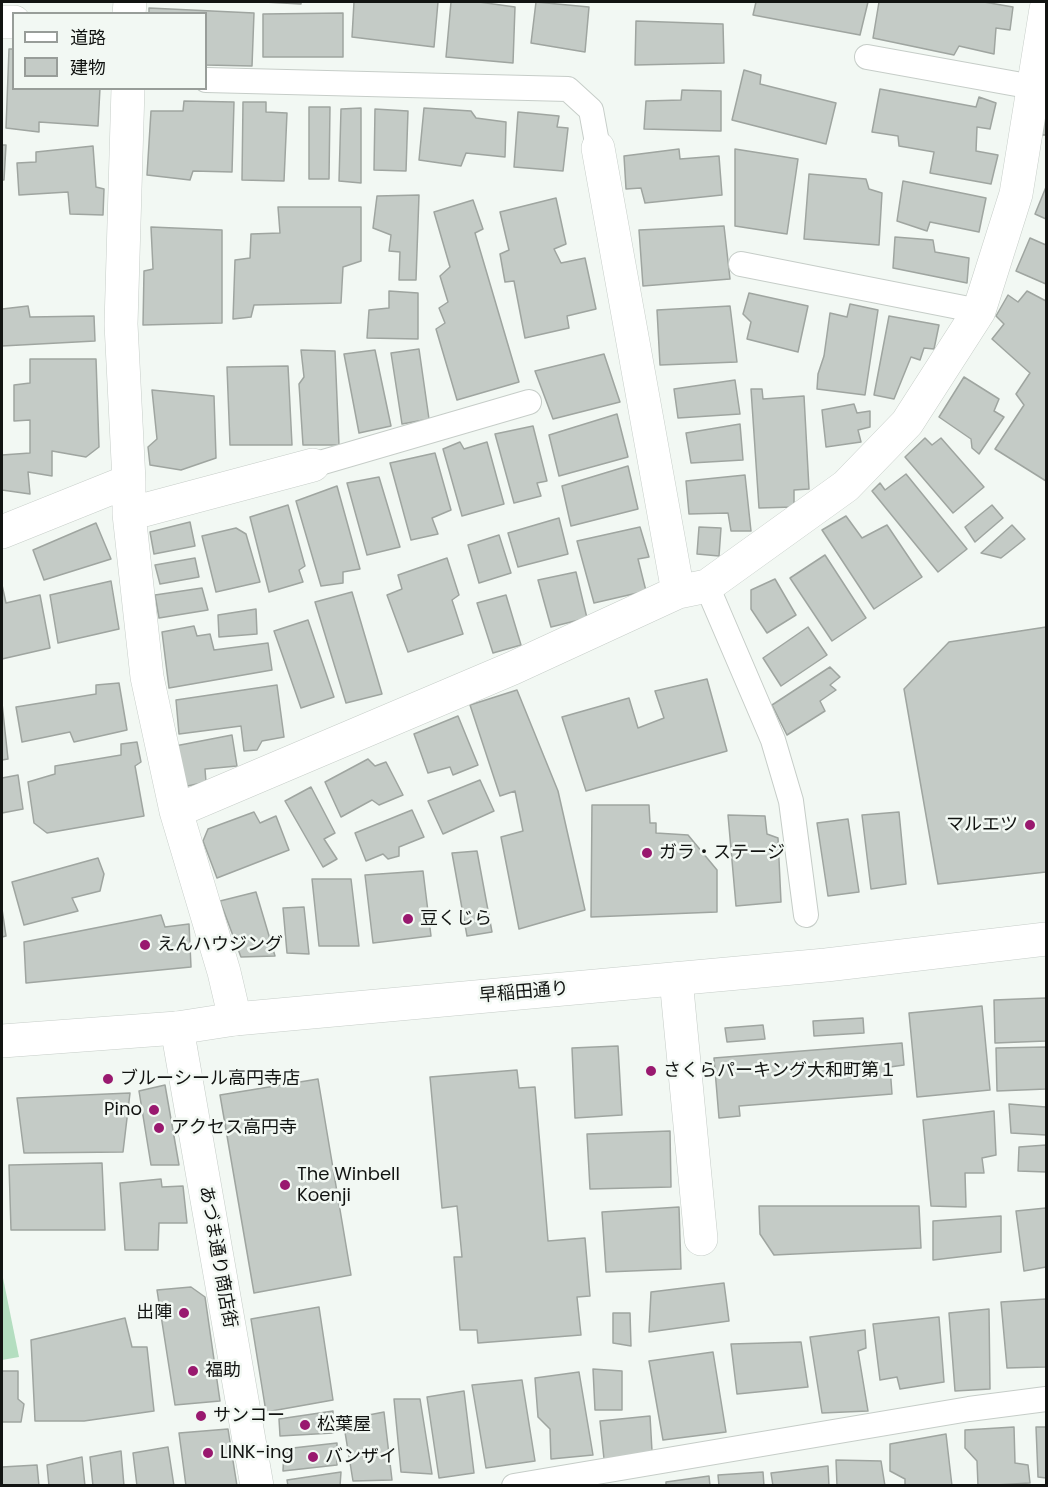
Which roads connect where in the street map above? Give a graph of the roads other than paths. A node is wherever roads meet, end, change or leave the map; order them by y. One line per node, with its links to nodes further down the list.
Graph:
1 (1046, 12): 4 (street)
2 (867, 57): 4 (lane)
3 (207, 80): 6 (lane)
4 (1033, 87): 8 (street)
5 (128, 90): 11 (street)
6 (598, 148): 14 (street)
7 (741, 264): 8 (lane)
8 (980, 311): 14 (street)
9 (529, 402): 10 (lane)
10 (313, 465): 12 (street)
11 (129, 482): 12 (street); 13 (street)
12 (129, 514): 15 (street)
13 (2, 532)
14 (692, 589): 15 (street); 16 (lane)
15 (176, 811): 19 (street)
16 (806, 915)
17 (1047, 939): 18 (street, 早稲田通り)
18 (676, 979): 19 (street, 早稲田通り); 22 (street)
19 (235, 1019): 20 (street, 早稲田通り)
20 (177, 1028): 21 (street, 早稲田通り); 24 (street, あづま通り商店街)
21 (2, 1041)
22 (700, 1239)
23 (1047, 1399): 25 (lane)
24 (256, 1485)
25 (514, 1485)

